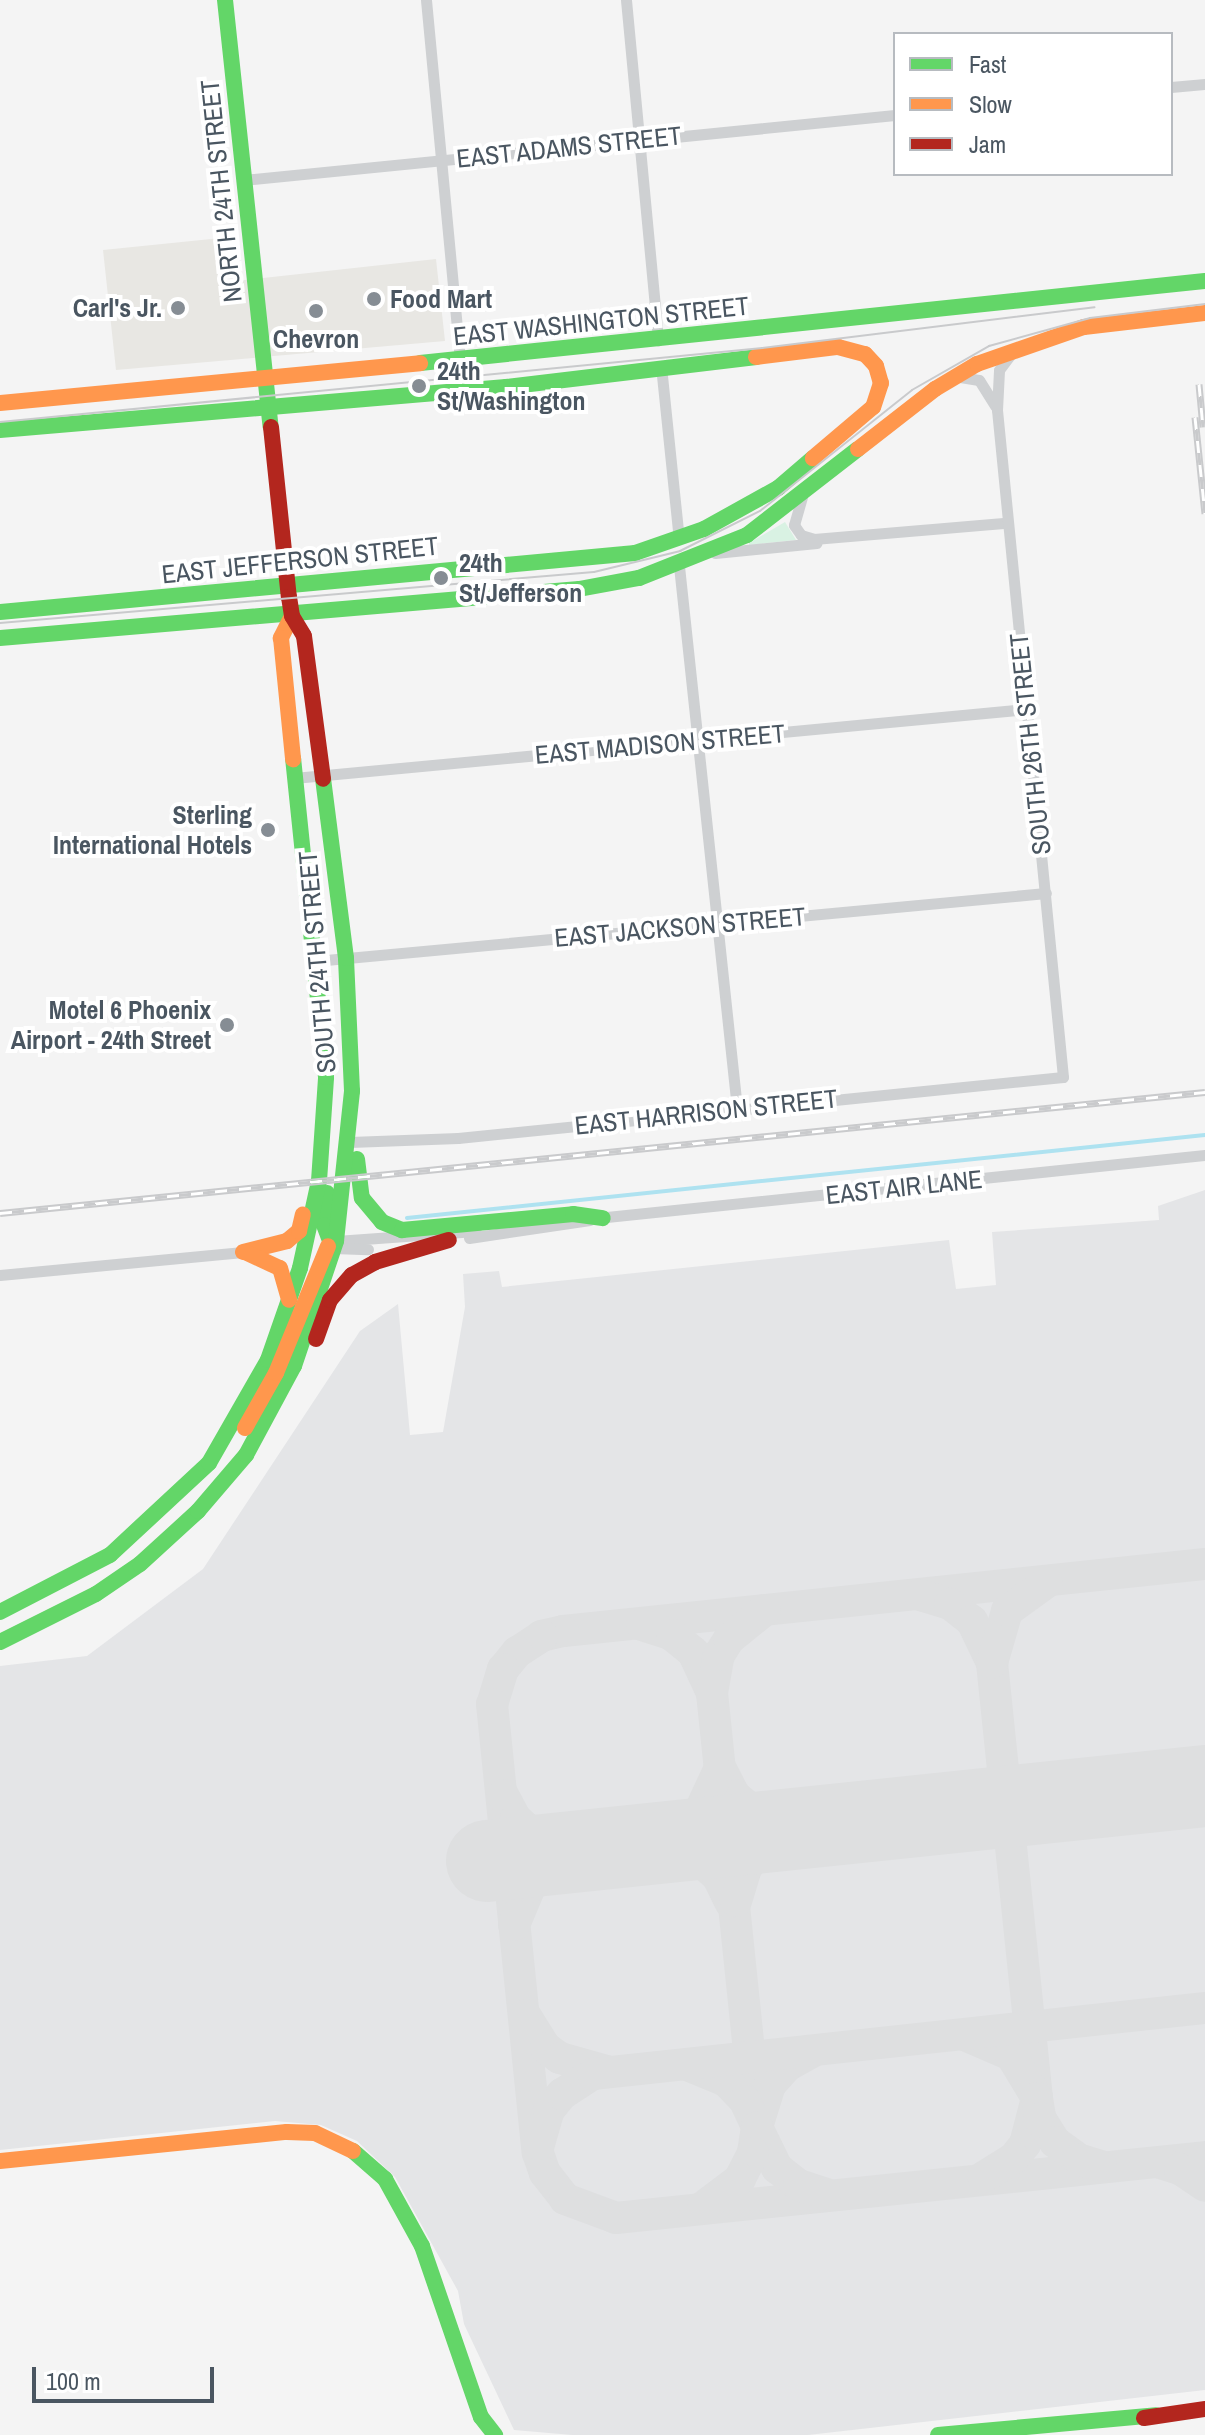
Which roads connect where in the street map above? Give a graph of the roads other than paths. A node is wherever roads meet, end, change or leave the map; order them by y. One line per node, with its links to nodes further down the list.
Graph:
1 (225, 0): 9 (main road, NORTH 24TH STREET)
2 (426, 0): 8 (street)
3 (626, 0): 7 (street)
4 (1205, 84): 5 (street)
5 (1173, 87)
6 (893, 115): 7 (street, EAST ADAMS STREET)
7 (639, 140): 8 (street, EAST ADAMS STREET); 13 (street)
8 (442, 160): 9 (street, EAST ADAMS STREET); 16 (street)
9 (243, 180): 19 (main road, NORTH 24TH STREET)
10 (1205, 281): 11 (main road, EAST WASHINGTON STREET)
11 (942, 311): 13 (main road, EAST WASHINGTON STREET); 15 (main road)
12 (1205, 313): 14 (main road, EAST JEFFERSON STREET)
13 (658, 340): 16 (main road, EAST WASHINGTON STREET)
14 (1016, 347): 20 (main road, EAST JEFFERSON STREET); 23 (street, SOUTH 26TH STREET)
15 (742, 358): 17 (main road, EAST WASHINGTON STREET); 18 (main road, EAST WASHINGTON STREET)
16 (460, 359): 19 (main road, EAST WASHINGTON STREET)
17 (661, 366): 22 (main road, EAST WASHINGTON STREET); 28 (street)
18 (879, 373): 25 (main road, EAST JEFFERSON STREET)
19 (266, 377): 21 (main road, EAST WASHINGTON STREET); 22 (main road, SOUTH 24TH STREET)
20 (954, 377): 23 (street); 25 (main road, EAST JEFFERSON STREET); 26 (main road, EAST JEFFERSON STREET)
21 (0, 403)
22 (269, 407): 24 (main road, EAST WASHINGTON STREET); 32 (main road, SOUTH 24TH STREET)
23 (997, 410): 27 (street, SOUTH 26TH STREET)
24 (0, 430)
25 (817, 455): 28 (main road, EAST JEFFERSON STREET)
26 (802, 497): 29 (street, EAST JEFFERSON STREET); 30 (main road, EAST JEFFERSON STREET)
27 (1006, 523): 29 (street, EAST JEFFERSON STREET); 37 (street, SOUTH 26TH STREET)
28 (679, 539): 32 (main road, EAST JEFFERSON STREET)
29 (830, 540): 30 (street, EAST JEFFERSON STREET)
30 (710, 554): 31 (main road, EAST JEFFERSON STREET)
31 (679, 566): 34 (main road, EAST JEFFERSON STREET); 38 (street)
32 (287, 585): 33 (main road, EAST JEFFERSON STREET); 34 (main road, SOUTH 24TH STREET)
33 (0, 614): 35 (main road, EAST JEFFERSON STREET)
34 (292, 616): 35 (main road, EAST JEFFERSON STREET); 39 (main road, SOUTH 24TH STREET); 40 (main road, SOUTH 24TH STREET)
35 (116, 630): 36 (main road, EAST JEFFERSON STREET)
36 (0, 638)
37 (1026, 709): 38 (street, EAST MADISON STREET); 41 (street, SOUTH 26TH STREET)
38 (699, 740): 39 (street, EAST MADISON STREET); 42 (street)
39 (322, 775): 40 (street, EAST MADISON STREET); 43 (main road, SOUTH 24TH STREET)
40 (294, 778): 44 (main road, SOUTH 24TH STREET)
41 (1046, 893): 42 (street, EAST JACKSON STREET); 47 (street, SOUTH 26TH STREET)
42 (717, 924): 43 (street, EAST JACKSON STREET); 48 (street)
43 (346, 958): 44 (street, EAST JACKSON STREET); 49 (main road, SOUTH 24TH STREET)
44 (315, 961): 45 (main road, SOUTH 24TH STREET)
45 (320, 1034): 46 (main road, SOUTH 24TH STREET); 54 (main road)
46 (326, 1077): 53 (main road); 56 (main road, SOUTH 24TH STREET)
47 (1063, 1077): 48 (street, EAST HARRISON STREET)
48 (737, 1109): 49 (street, EAST HARRISON STREET)
49 (354, 1142): 51 (main road); 53 (main road)
50 (1205, 1155): 51 (street, EAST AIR LANE)
51 (603, 1218): 52 (street, EAST AIR LANE); 53 (street, EAST AIR LANE)
52 (449, 1240): 53 (street, EAST AIR LANE); 58 (main road)
53 (333, 1244): 57 (main road); 58 (main road)
54 (243, 1252): 55 (street); 56 (main road)
55 (0, 1275)
56 (289, 1303): 57 (main road, SOUTH 24TH STREET)
57 (219, 1449): 59 (main road, SOUTH 24TH STREET)
58 (246, 1455): 60 (main road)
59 (0, 1612)
60 (0, 1642)
61 (0, 2161): 64 (main road)
62 (1205, 2409): 63 (main road)
63 (1156, 2415): 65 (main road); 66 (main road)
64 (495, 2435)
65 (938, 2435)
66 (1057, 2435)

